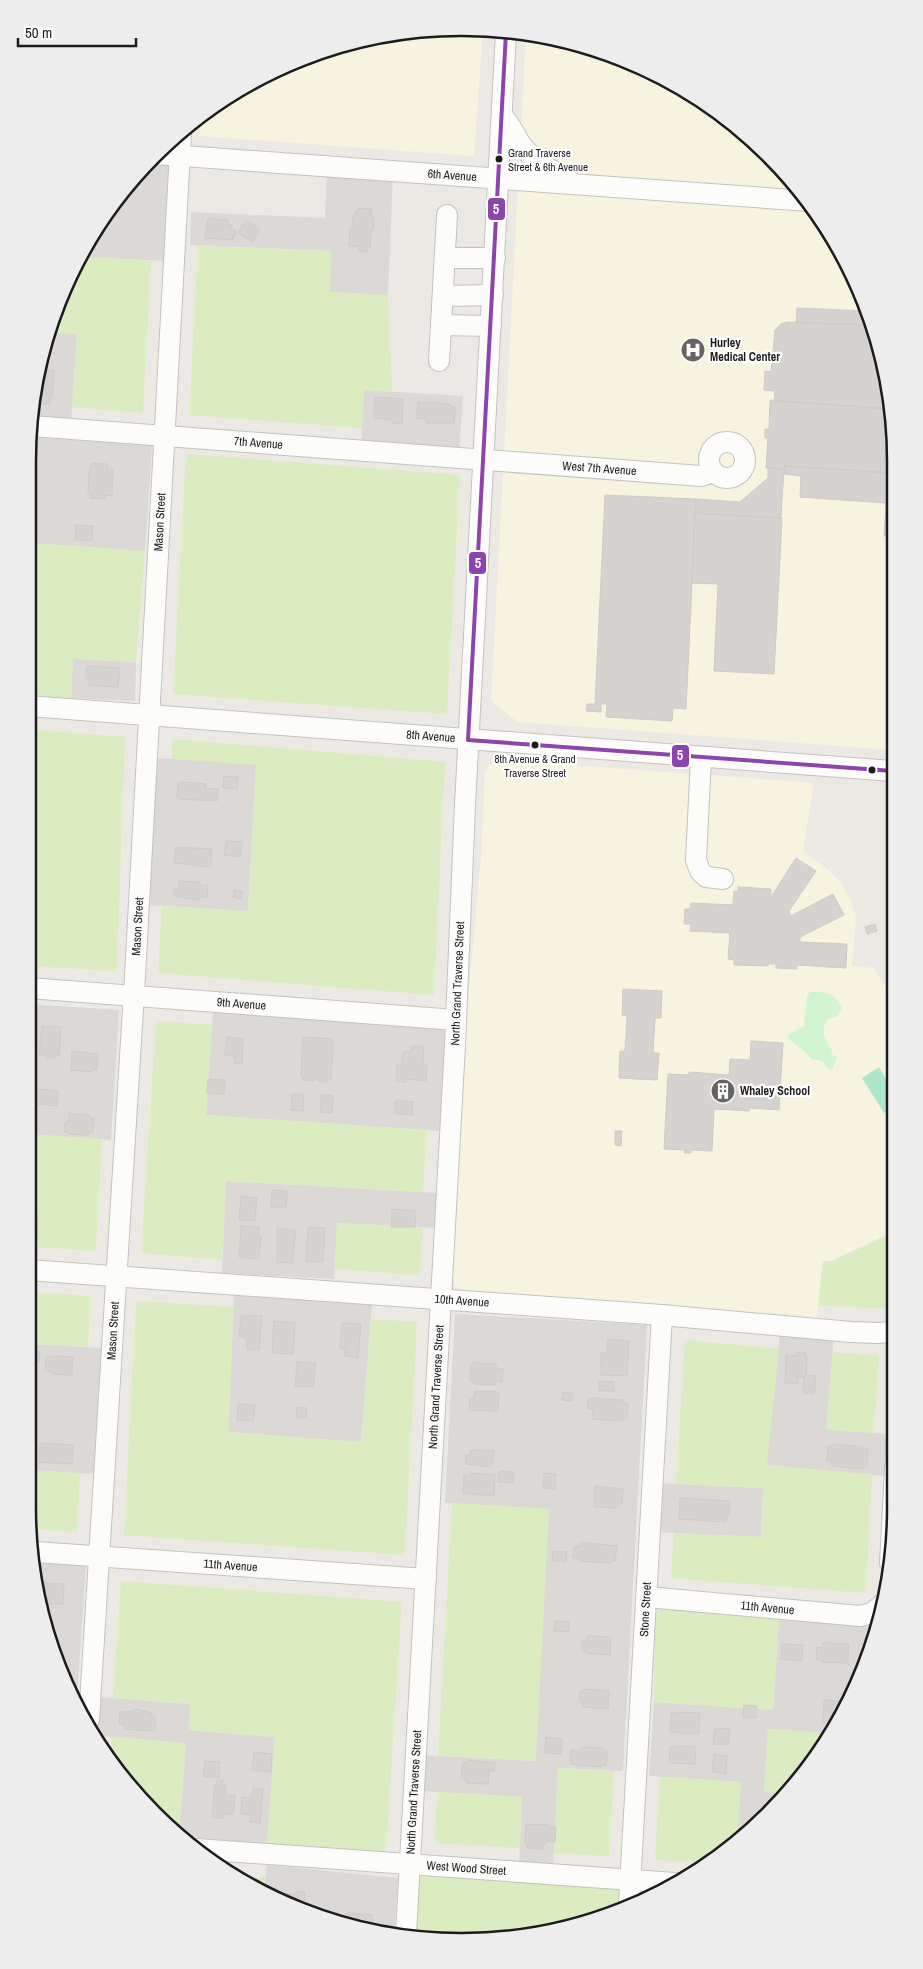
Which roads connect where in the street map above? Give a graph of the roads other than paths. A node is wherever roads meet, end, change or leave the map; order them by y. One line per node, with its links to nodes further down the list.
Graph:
1 (506, 39): 2 (street, North Grand Traverse Street)
2 (502, 116): 6 (street, North Grand Traverse Street); 7 (street)
3 (181, 142): 5 (street, Mason Street)
4 (167, 155): 5 (street, 6th Avenue)
5 (180, 156): 6 (street, 6th Avenue); 18 (street, Mason Street)
6 (500, 178): 7 (street, 6th Avenue); 11 (street, North Grand Traverse Street)
7 (572, 184): 8 (street, 6th Avenue)
8 (797, 200)
9 (447, 215): 10 (street)
10 (445, 258): 11 (street); 13 (street)
11 (495, 258): 12 (street, North Grand Traverse Street)
12 (493, 295): 13 (street); 15 (street, North Grand Traverse Street)
13 (443, 296): 14 (street)
14 (441, 325): 15 (street); 16 (street)
15 (491, 326): 19 (street, North Grand Traverse Street)
16 (439, 361)
17 (38, 426): 18 (street, 7th Avenue)
18 (164, 435): 19 (street, 7th Avenue); 22 (street, Mason Street)
19 (484, 459): 20 (street, West 7th Avenue); 23 (street, North Grand Traverse Street)
20 (714, 472)
21 (36, 707): 22 (street, 8th Avenue)
22 (149, 715): 23 (street, 8th Avenue); 28 (street, Mason Street)
23 (468, 740): 24 (street, 8th Avenue); 29 (street, North Grand Traverse Street)
24 (701, 758): 25 (street, 8th Avenue); 26 (street)
25 (887, 771)
26 (723, 879)
27 (36, 989): 28 (street, 9th Avenue)
28 (134, 995): 29 (street, 9th Avenue); 31 (street, Mason Street)
29 (456, 1020): 32 (street, North Grand Traverse Street)
30 (36, 1271): 31 (street, 10th Avenue)
31 (116, 1276): 32 (street, 10th Avenue); 36 (street, Mason Street)
32 (441, 1299): 33 (street, 10th Avenue); 37 (street, North Grand Traverse Street)
33 (662, 1315): 34 (street, 10th Avenue); 38 (street, Stone Street)
34 (887, 1332)
35 (39, 1552): 36 (street, 11th Avenue)
36 (99, 1556): 37 (street, 11th Avenue); 40 (street, Mason Street)
37 (426, 1579): 42 (street, North Grand Traverse Street)
38 (647, 1597): 39 (street, 11th Avenue); 43 (street, Stone Street)
39 (874, 1612)
40 (89, 1713)
41 (210, 1850): 42 (street, West Wood Street)
42 (410, 1864): 43 (street, West Wood Street); 46 (street, North Grand Traverse Street)
43 (631, 1880): 44 (street, West Wood Street); 45 (street, Stone Street)
44 (661, 1883)
45 (630, 1897)
46 (406, 1929)

